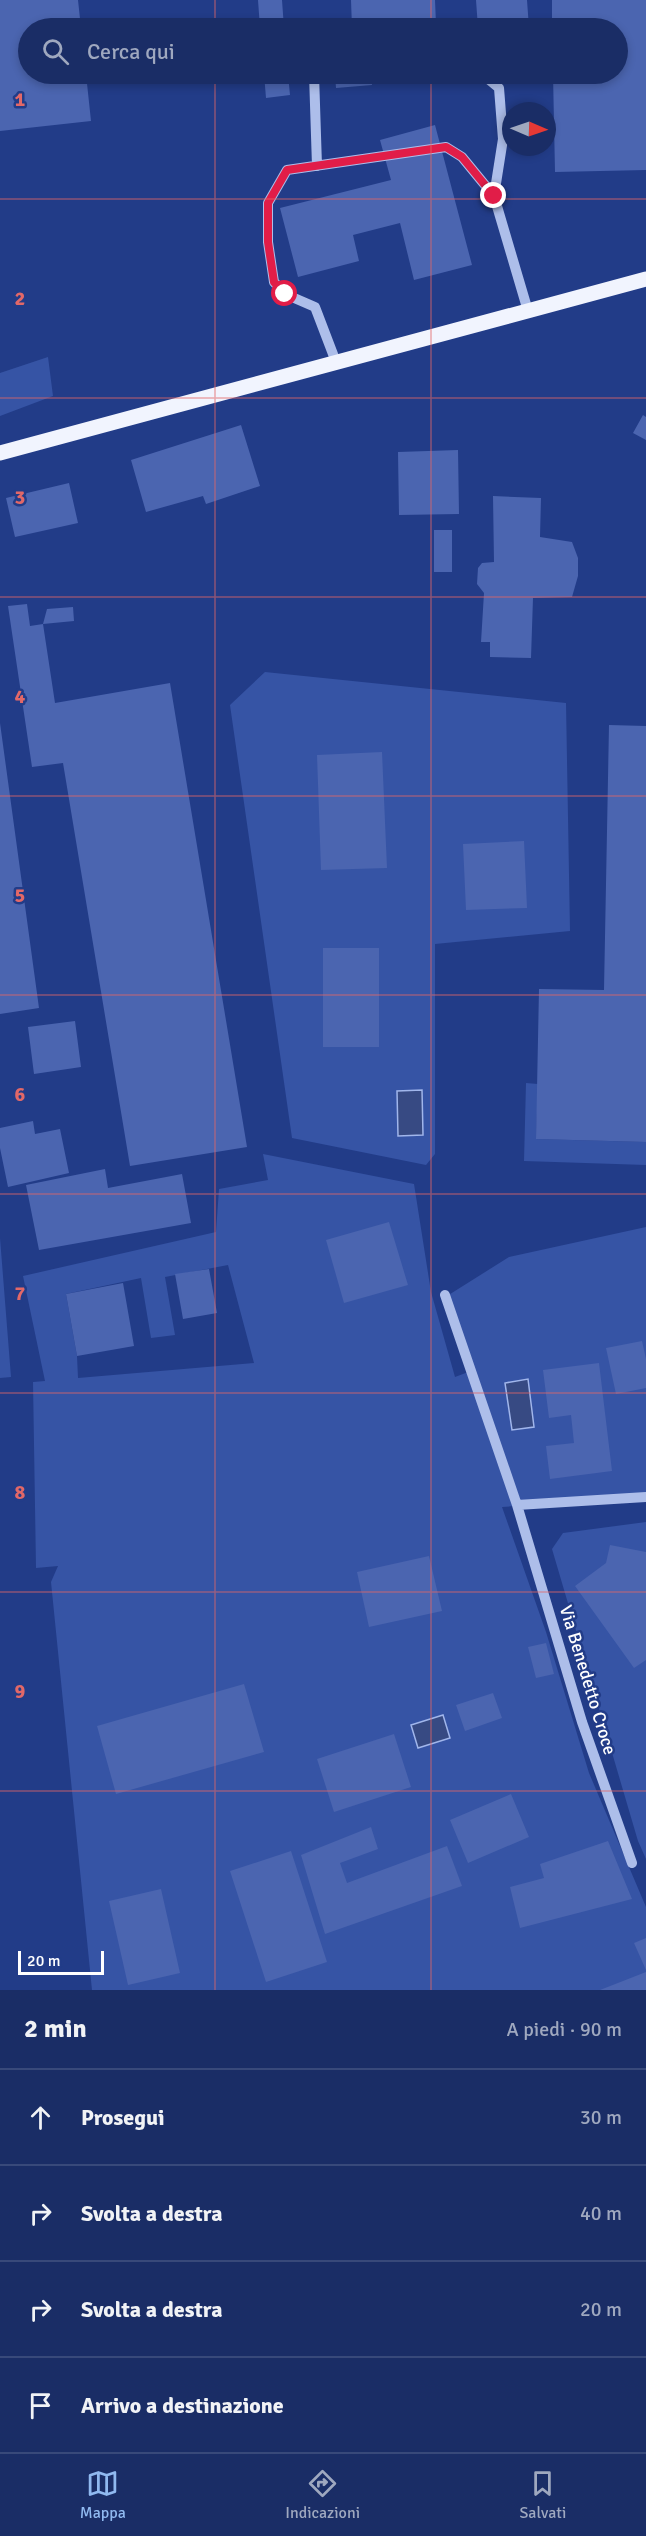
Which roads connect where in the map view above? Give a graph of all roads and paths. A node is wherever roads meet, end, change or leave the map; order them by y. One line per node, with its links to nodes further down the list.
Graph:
1 (314, 84): 3 (street)
2 (494, 84): 4 (street)
3 (316, 166): 4 (street); 7 (street)
4 (494, 196): 6 (street)
5 (646, 279): 6 (main road)
6 (528, 311): 7 (main road)
7 (336, 362): 8 (main road)
8 (0, 453)
9 (445, 1295): 11 (street, Via Benedetto Croce)
10 (646, 1497): 11 (street)
11 (517, 1505): 12 (street, Via Benedetto Croce)
12 (632, 1863)

